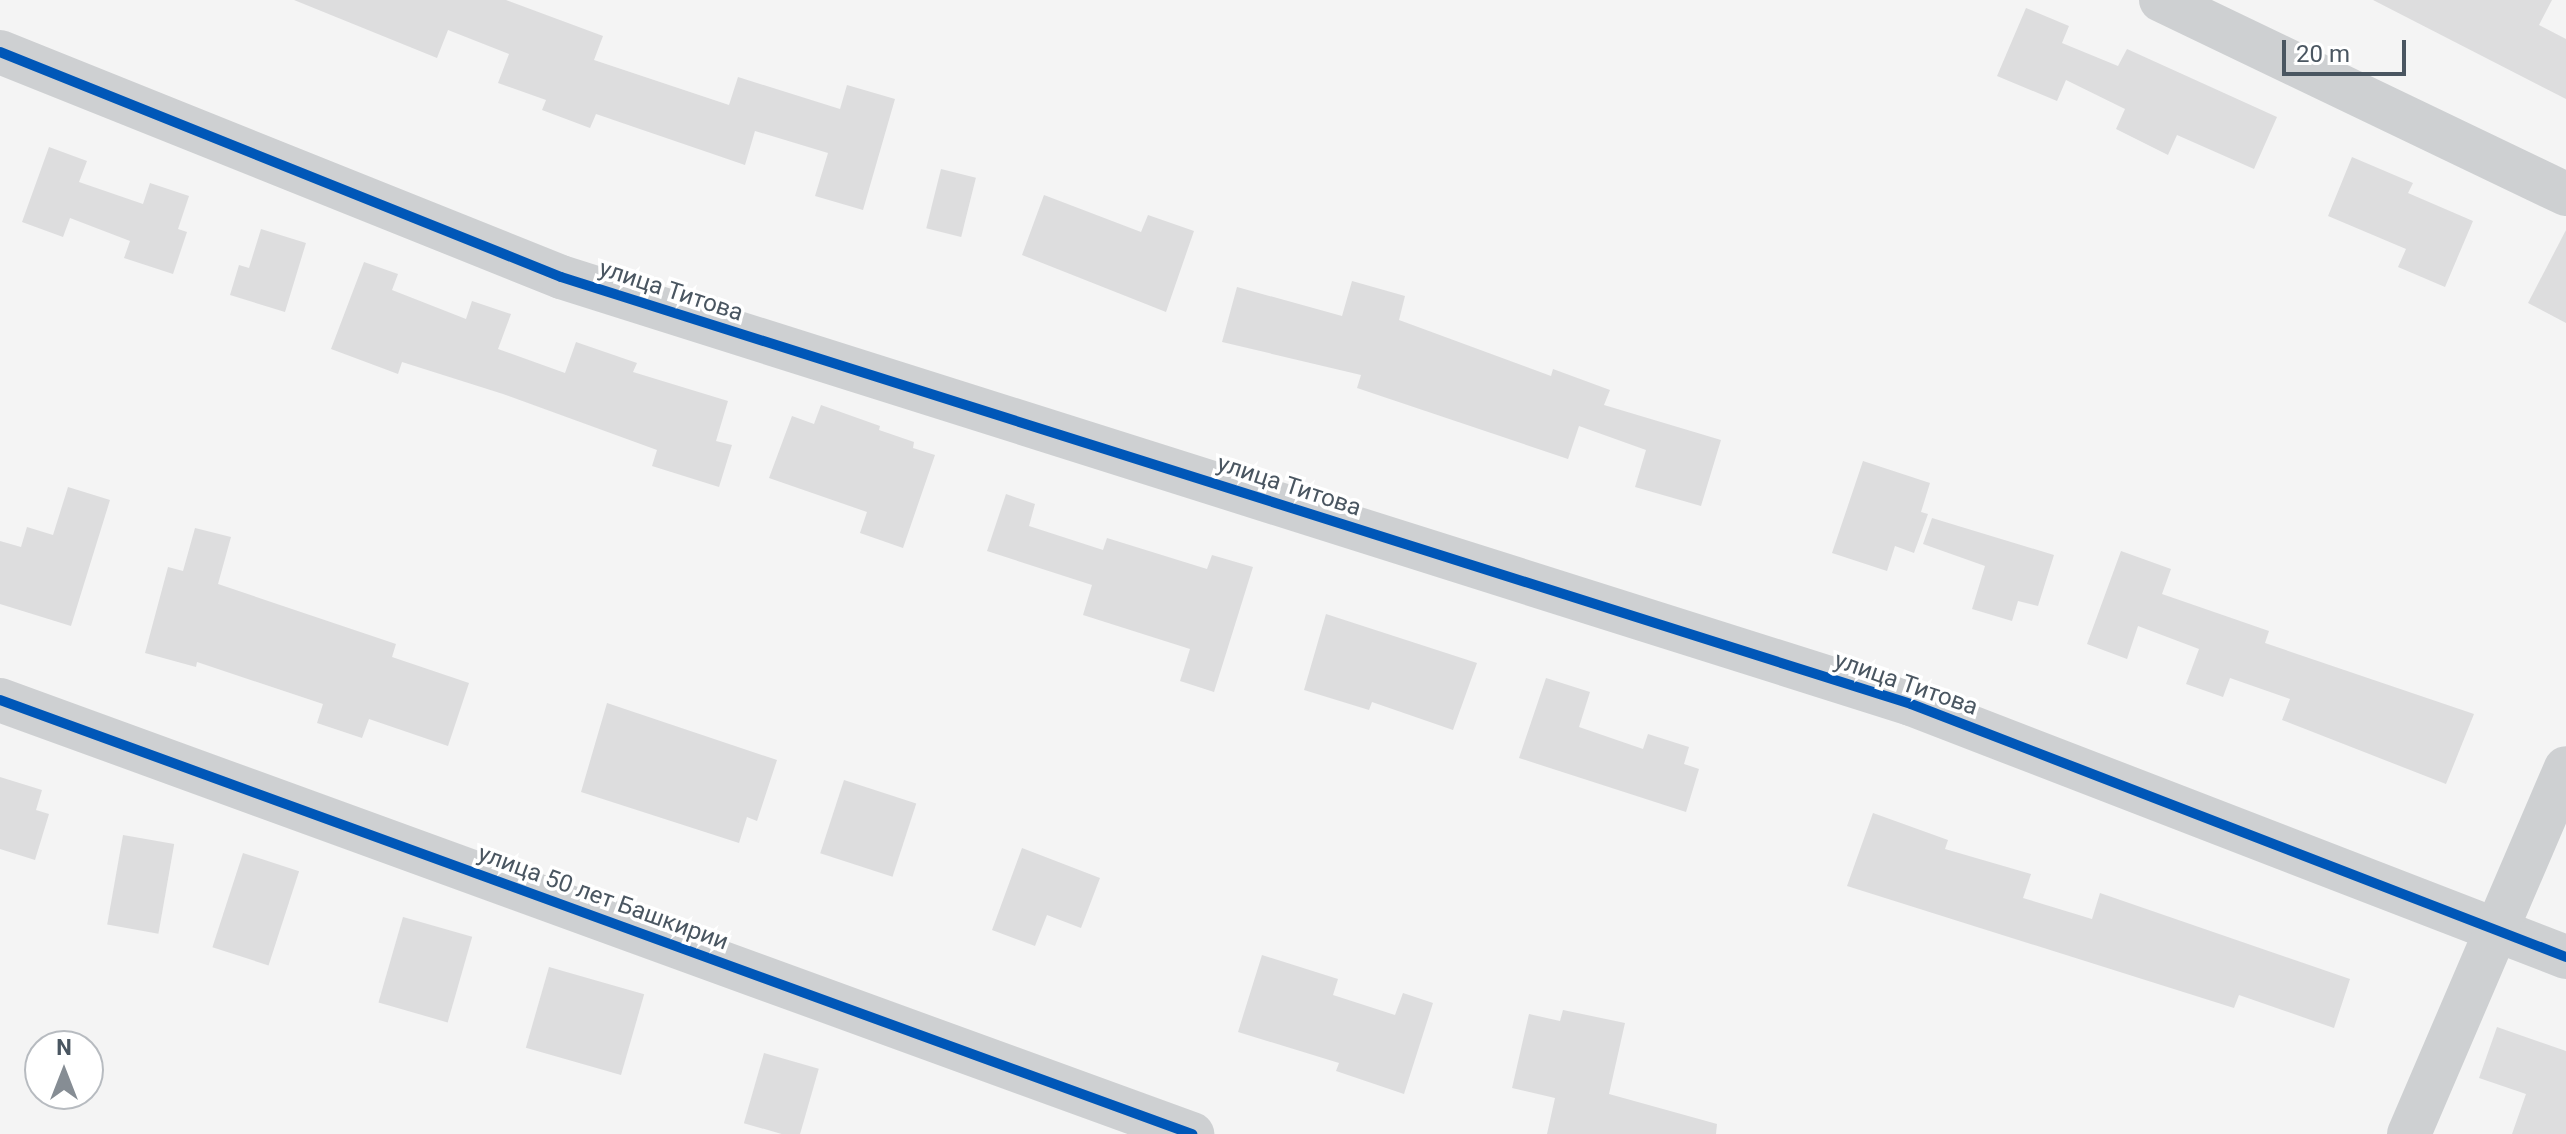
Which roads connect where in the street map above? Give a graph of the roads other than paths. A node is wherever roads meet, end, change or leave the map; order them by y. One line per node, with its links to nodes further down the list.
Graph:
1 (2161, 0): 3 (street)
2 (0, 52): 6 (street, улица Титова)
3 (2566, 194)
4 (0, 700): 8 (street, улица 50 лет Башкирии)
5 (2566, 768): 6 (street)
6 (2493, 929): 7 (street, улица Титова); 9 (street)
7 (2566, 957)
8 (1192, 1134)
9 (2409, 1134)

